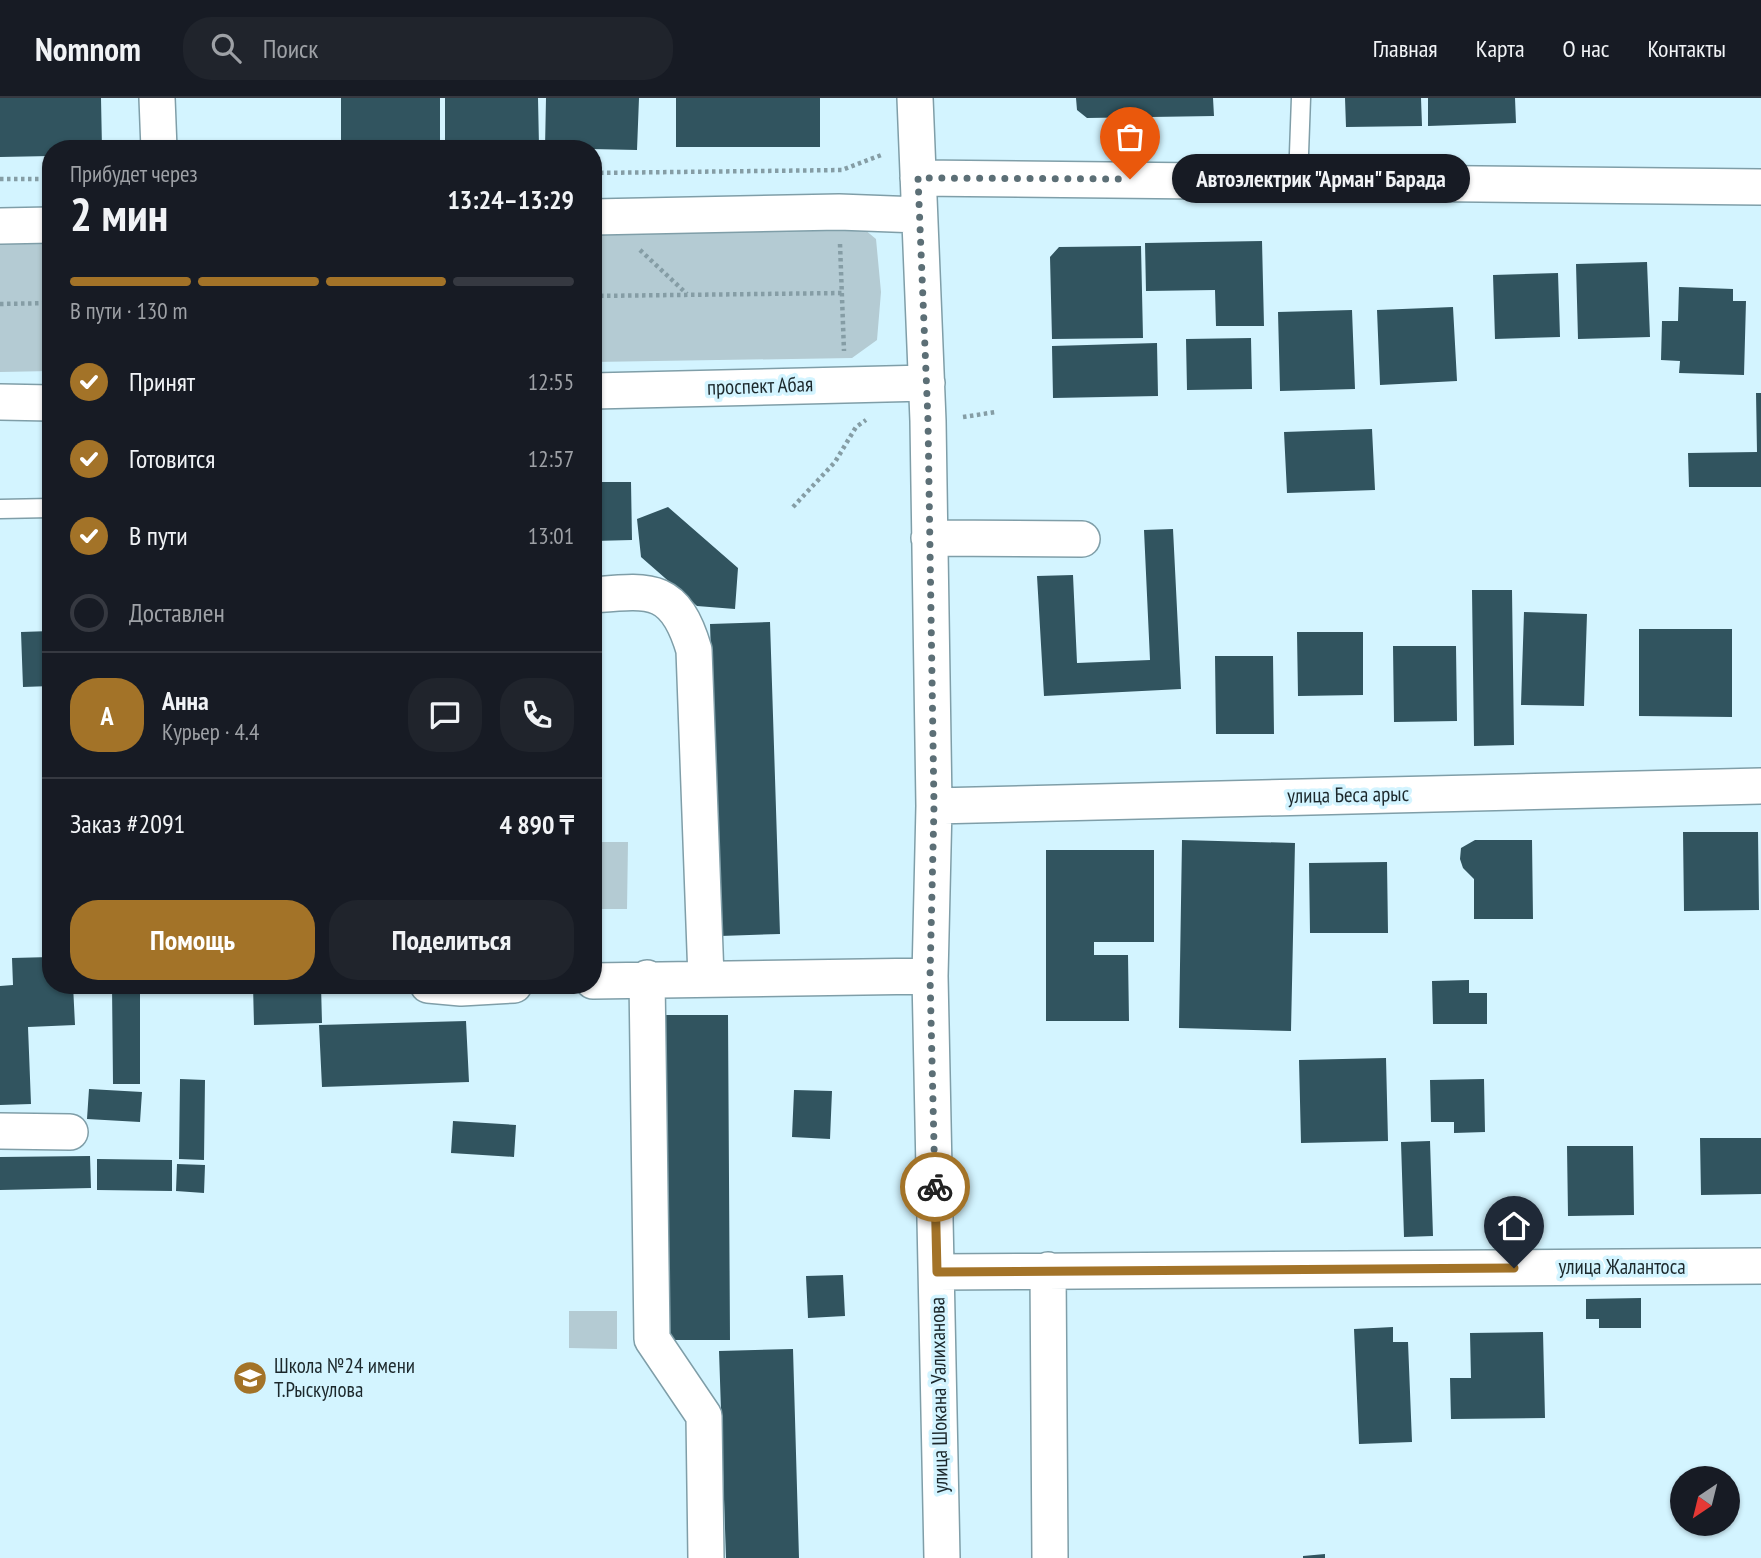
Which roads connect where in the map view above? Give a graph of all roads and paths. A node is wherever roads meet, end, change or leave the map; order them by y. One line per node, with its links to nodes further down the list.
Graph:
1 (157, 98): 4 (street)
2 (915, 98): 5 (street, улица Шокана Уалиханова)
3 (1301, 98): 10 (lane)
4 (159, 140)
5 (915, 143): 6 (path); 8 (street, улица Шокана Уалиханова)
6 (602, 173)
7 (42, 178): 9 (path)
8 (918, 178): 10 (street); 13 (street, улица Шокана Уалиханова)
9 (0, 179)
10 (1298, 181): 11 (street)
11 (1761, 187)
12 (839, 212): 13 (street); 14 (street); 18 (path)
13 (919, 215): 23 (street, улица Шокана Уалиханова)
14 (602, 217)
15 (42, 225): 16 (street)
16 (0, 226)
17 (628, 251): 19 (path)
18 (842, 293): 19 (path); 24 (path)
19 (688, 295): 20 (path)
20 (602, 296)
21 (42, 303): 22 (path)
22 (0, 304)
23 (927, 383): 24 (street, проспект Абая); 32 (street, улица Шокана Уалиханова)
24 (846, 384): 25 (street, проспект Абая)
25 (602, 391)
26 (0, 402): 27 (street)
27 (42, 403)
28 (856, 427): 30 (path)
29 (42, 508): 31 (lane)
30 (793, 508)
31 (0, 509)
32 (929, 538): 33 (street); 36 (street, улица Шокана Уалиханова)
33 (1082, 539)
34 (602, 594): 39 (street)
35 (1761, 786): 36 (street, улица Беса арыс)
36 (934, 806): 37 (street, улица Шокана Уалиханова)
37 (930, 976): 39 (street); 45 (street, улица Шокана Уалиханова)
38 (647, 978): 39 (street); 40 (street); 46 (street)
39 (706, 978)
40 (602, 980)
41 (0, 1131): 42 (street)
42 (70, 1132)
43 (1761, 1266): 44 (street, улица Жалантоса)
44 (1048, 1270): 45 (street, улица Жалантоса); 48 (street)
45 (937, 1272): 47 (street, улица Шокана Уалиханова)
46 (706, 1558)
47 (942, 1558)
48 (1050, 1558)

